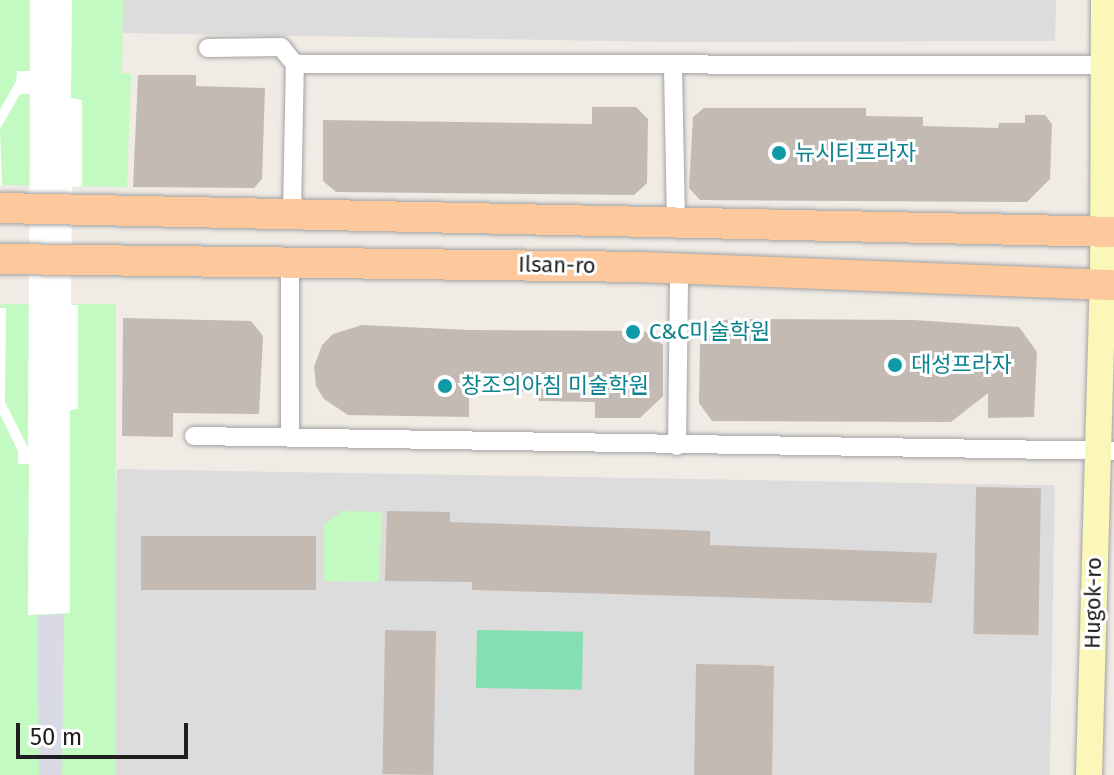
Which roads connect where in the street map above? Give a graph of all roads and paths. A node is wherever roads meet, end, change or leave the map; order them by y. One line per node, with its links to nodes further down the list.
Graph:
1 (1104, 0): 4 (street, Hugok-ro)
2 (208, 48): 3 (street)
3 (295, 64): 5 (street); 7 (street)
4 (1108, 65): 5 (street); 9 (street, Hugok-ro)
5 (673, 67): 8 (street)
6 (0, 208): 7 (main road, Ilsan-ro)
7 (292, 214): 8 (main road, Ilsan-ro)
8 (676, 223): 9 (main road, Ilsan-ro)
9 (1108, 232): 13 (street, Hugok-ro)
10 (0, 259): 11 (main road, Ilsan-ro)
11 (290, 262): 12 (main road, Ilsan-ro); 15 (street)
12 (679, 270): 13 (main road, Ilsan-ro); 16 (street)
13 (1108, 285): 17 (street, Hugok-ro)
14 (194, 436): 15 (street)
15 (290, 437): 16 (street)
16 (677, 446): 17 (street)
17 (1106, 452): 18 (street, Hugok-ro)
18 (1089, 775)

